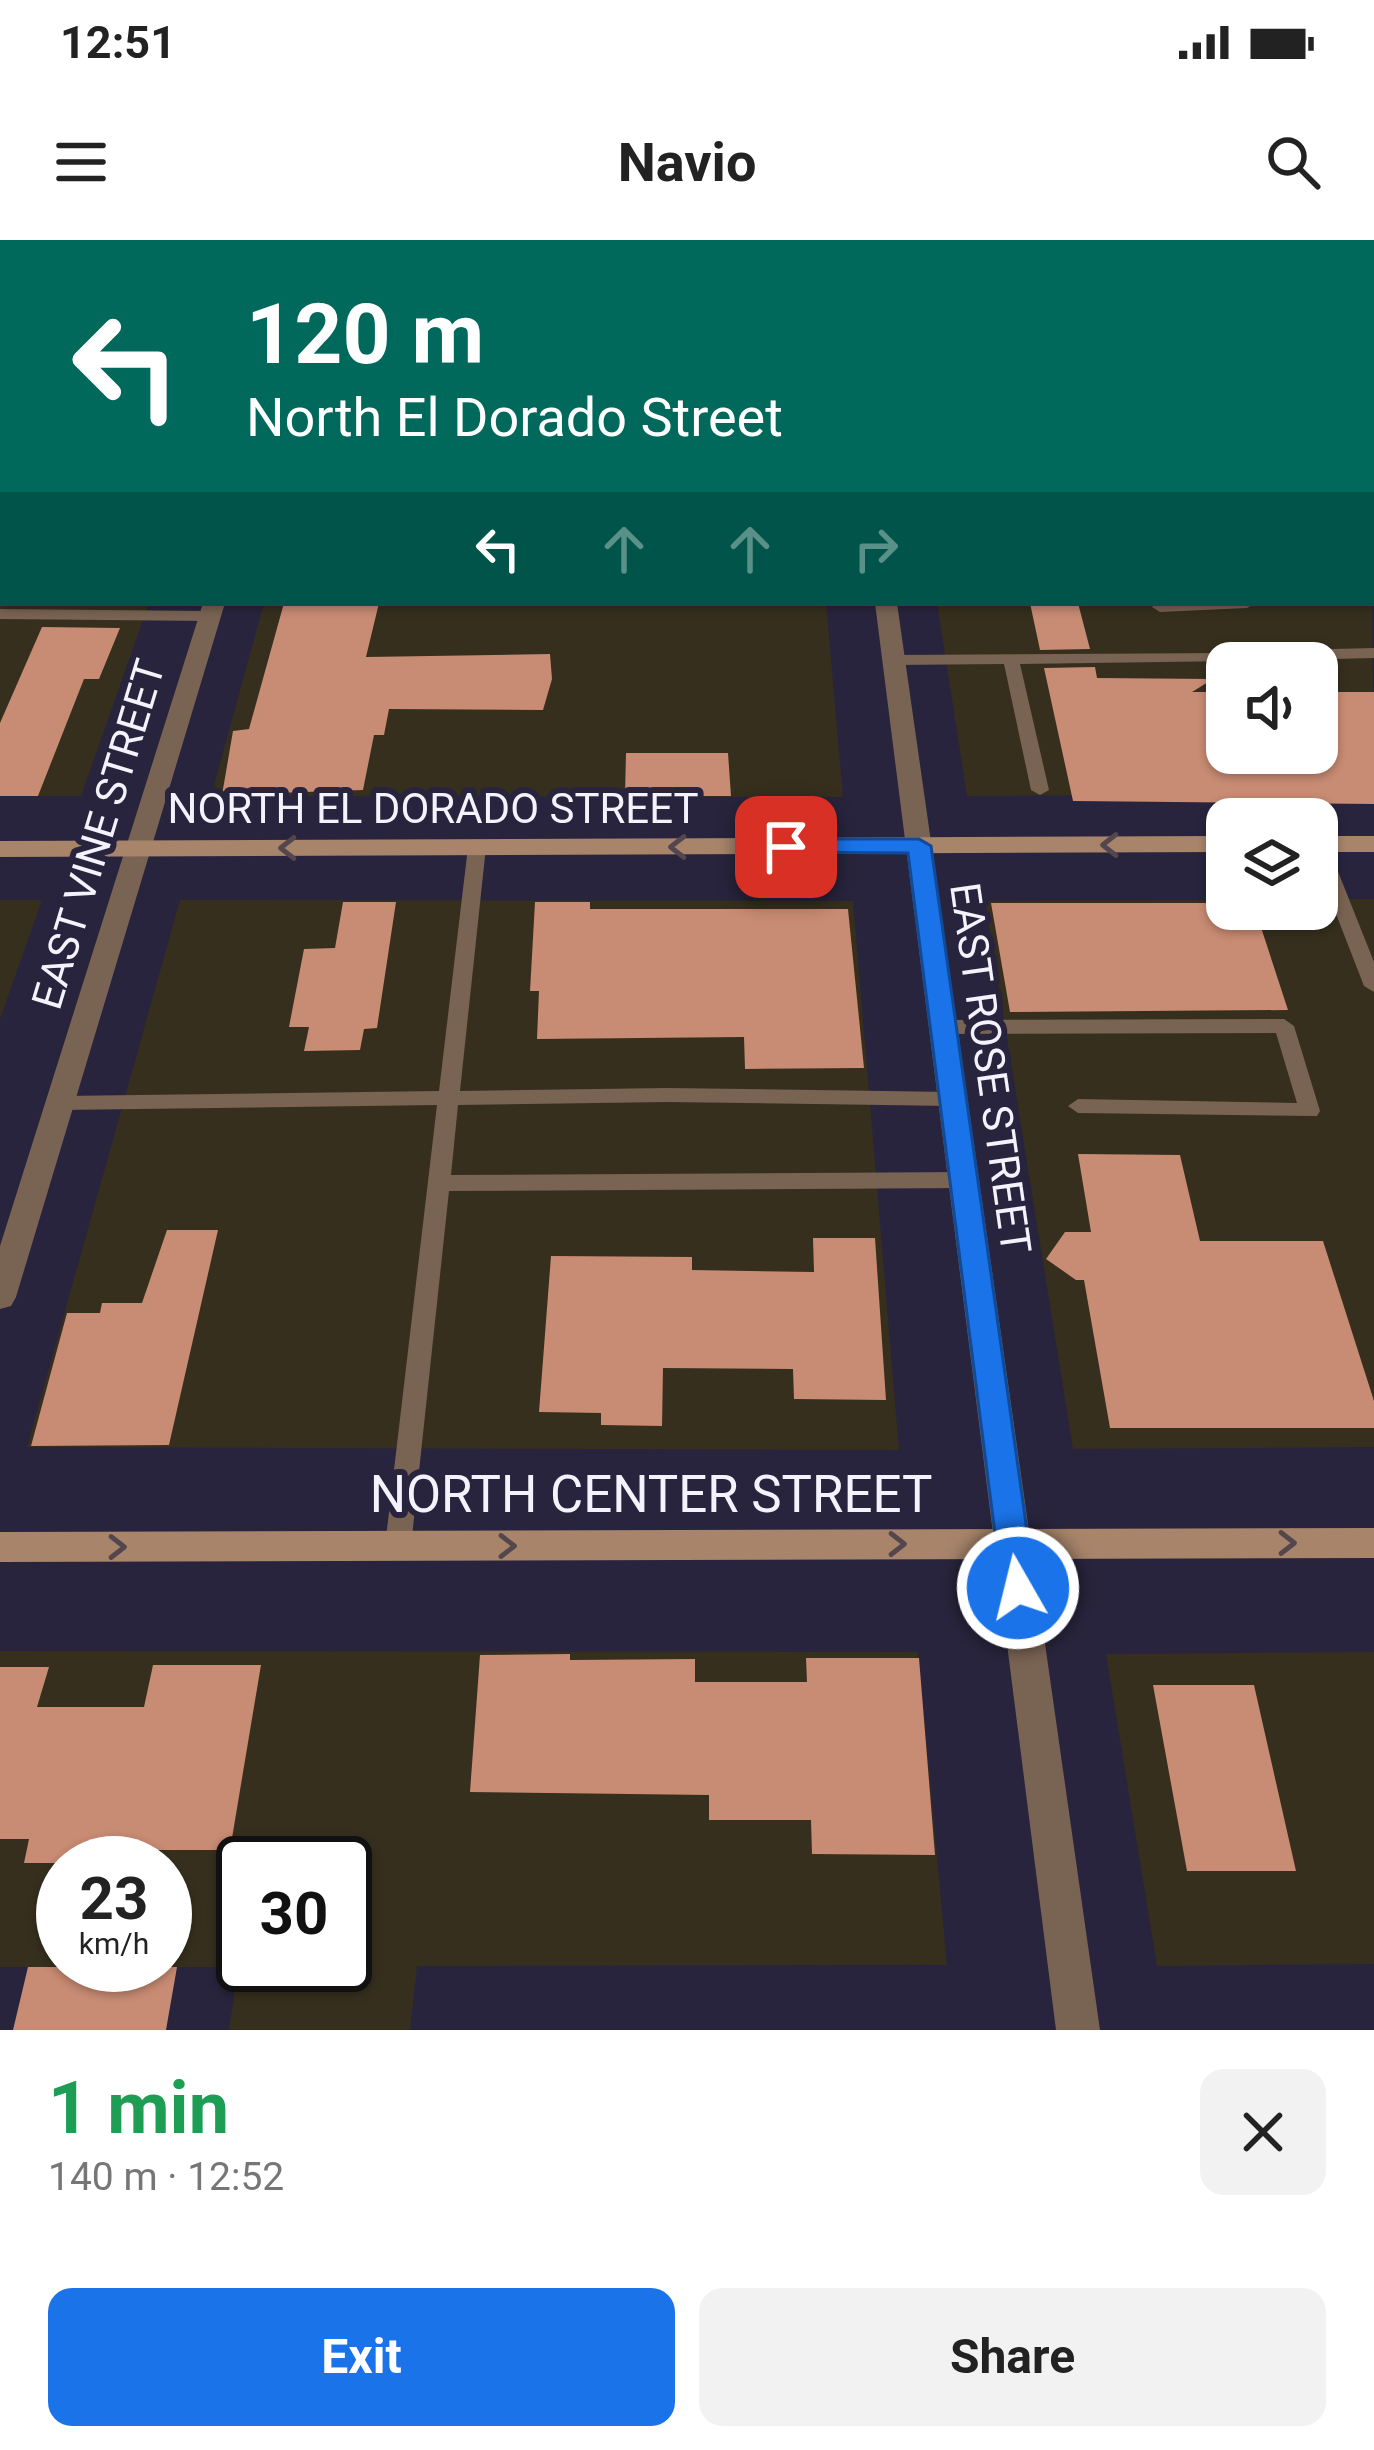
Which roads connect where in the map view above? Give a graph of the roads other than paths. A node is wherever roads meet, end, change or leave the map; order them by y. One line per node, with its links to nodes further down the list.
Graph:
1 (886, 606): 10 (street, EAST ROSE STREET)
2 (1182, 606): 3 (lane)
3 (1160, 607)
4 (212, 609): 5 (lane); 17 (street, EAST VINE STREET)
5 (0, 614)
6 (1374, 653): 7 (lane)
7 (1338, 654)
8 (1206, 658): 9 (lane)
9 (1011, 659): 10 (lane); 11 (lane)
10 (894, 660): 15 (street, EAST ROSE STREET)
11 (1040, 790)
12 (1206, 844): 15 (main road, NORTH EL DORADO STREET, one-way to 15)
13 (1338, 844): 14 (main road)
14 (1374, 844)
15 (919, 846): 16 (main road, NORTH EL DORADO STREET, one-way to 16); 21 (street, EAST ROSE STREET)
16 (477, 847): 17 (main road, NORTH EL DORADO STREET, one-way to 17); 22 (lane)
17 (137, 848): 18 (main road, NORTH EL DORADO STREET); 24 (street, EAST VINE STREET)
18 (0, 849)
19 (1338, 895): 20 (lane)
20 (1374, 986)
21 (943, 1027): 23 (street, EAST ROSE STREET); 25 (lane)
22 (446, 1100): 23 (lane); 24 (lane); 27 (lane)
23 (952, 1100): 26 (street, EAST ROSE STREET)
24 (60, 1103): 28 (street, EAST VINE STREET)
25 (1078, 1106)
26 (965, 1180): 27 (lane); 30 (street, EAST ROSE STREET)
27 (439, 1183): 31 (lane)
28 (0, 1297)
29 (1374, 1543): 30 (main road, NORTH CENTER STREET, one-way to 29)
30 (1012, 1544): 31 (main road, NORTH CENTER STREET, one-way to 30); 33 (street, EAST ROSE STREET)
31 (398, 1546): 32 (main road, NORTH CENTER STREET, one-way to 31)
32 (0, 1547)
33 (1078, 2030)

